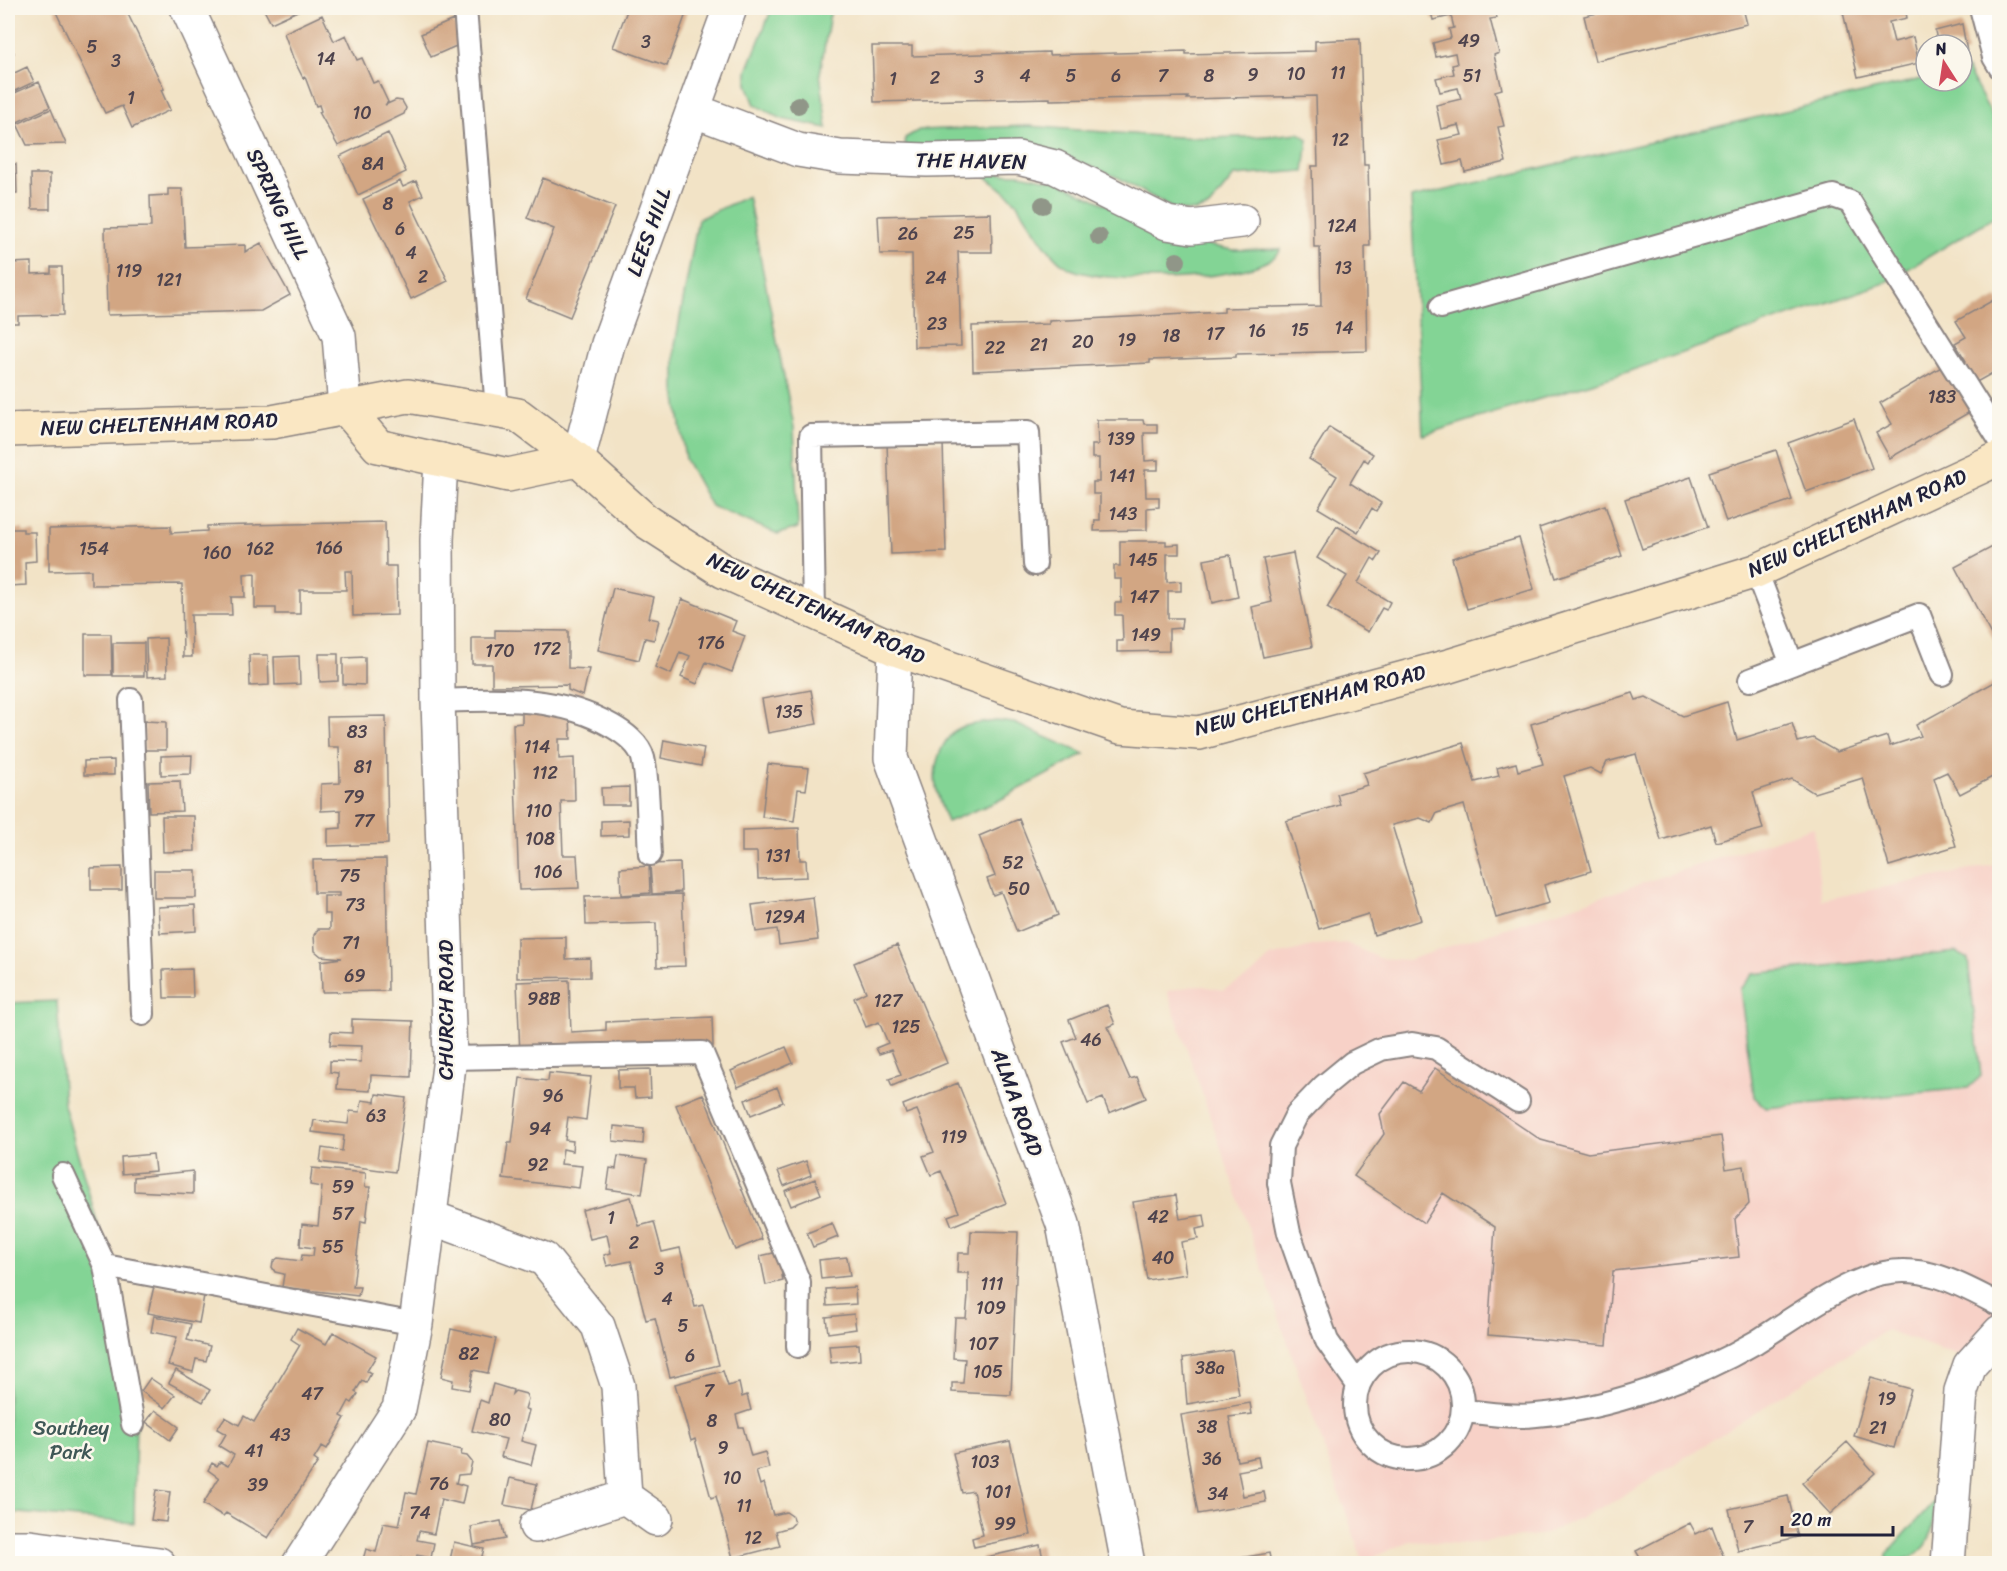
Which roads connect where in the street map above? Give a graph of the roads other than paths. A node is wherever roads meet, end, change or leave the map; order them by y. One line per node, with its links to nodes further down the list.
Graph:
1 (187, 8): 9 (street, SPRING HILL)
2 (465, 8): 10 (lane)
3 (730, 8): 6 (street, LEES HILL)
4 (1981, 8): 5 (lane)
5 (2000, 67)
6 (693, 110): 7 (street, THE HAVEN); 15 (street, LEES HILL)
7 (1242, 221)
8 (1441, 308): 12 (lane)
9 (345, 406): 10 (street, NEW CHELTENHAM ROAD); 11 (street, NEW CHELTENHAM ROAD); 14 (street)
10 (497, 410): 15 (street, NEW CHELTENHAM ROAD)
11 (8, 430)
12 (2000, 440)
13 (2000, 458): 17 (street, NEW CHELTENHAM ROAD)
14 (441, 460): 15 (street); 24 (street, CHURCH ROAD)
15 (578, 460): 18 (street, NEW CHELTENHAM ROAD)
16 (1035, 564): 18 (lane)
17 (1756, 571): 19 (street, NEW CHELTENHAM ROAD); 20 (lane)
18 (814, 612): 19 (street, NEW CHELTENHAM ROAD)
19 (894, 649): 45 (street, ALMA ROAD)
20 (1792, 664): 21 (lane); 22 (lane)
21 (1942, 674)
22 (1750, 681)
23 (131, 700): 26 (lane)
24 (438, 701): 25 (lane); 27 (street, CHURCH ROAD)
25 (650, 854)
26 (142, 1014)
27 (450, 1058): 30 (street, CHURCH ROAD); 35 (lane)
28 (1518, 1101): 36 (lane)
29 (63, 1175): 31 (lane)
30 (430, 1217): 33 (street, CHURCH ROAD); 39 (street)
31 (105, 1266): 33 (lane); 38 (lane)
32 (2000, 1305): 37 (lane)
33 (416, 1324): 44 (street, CHURCH ROAD)
34 (2000, 1332): 46 (street)
35 (798, 1346)
36 (1358, 1385): 37 (lane); 37 (lane)
37 (1463, 1411)
38 (133, 1424)
39 (625, 1497): 40 (street); 41 (street)
40 (656, 1519)
41 (536, 1526)
42 (8, 1547): 43 (street)
43 (159, 1563)
44 (299, 1563)
45 (1128, 1563)
46 (1948, 1563)

